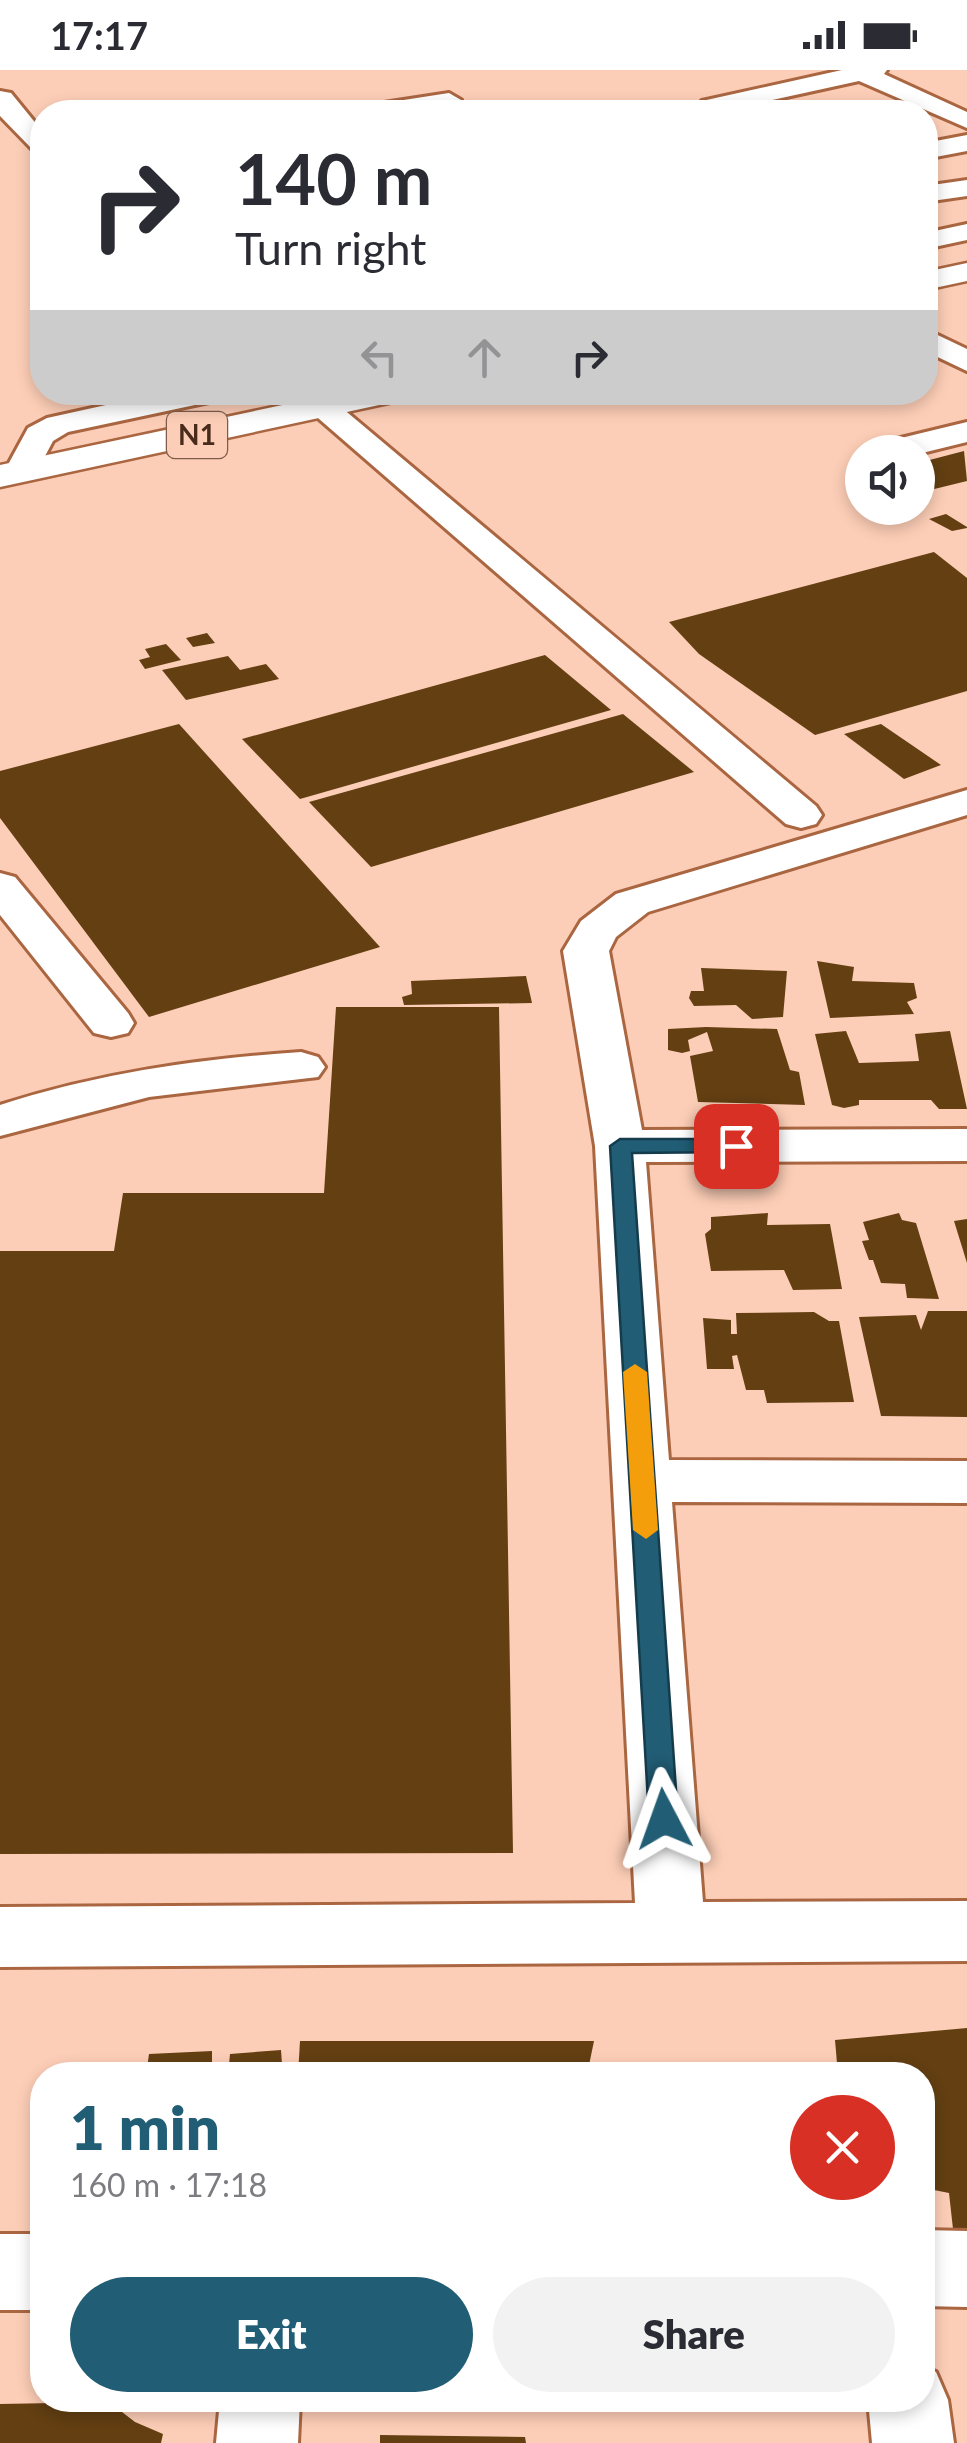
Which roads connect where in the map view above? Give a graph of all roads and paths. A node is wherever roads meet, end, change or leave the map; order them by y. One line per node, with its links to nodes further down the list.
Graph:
1 (869, 71): 3 (street); 4 (street)
2 (2, 98): 6 (street)
3 (738, 100)
4 (912, 100)
5 (938, 117): 7 (street)
6 (30, 131)
7 (967, 137): 8 (street)
8 (938, 147)
9 (967, 188): 10 (street)
10 (938, 192)
11 (967, 232): 12 (street)
12 (938, 238)
13 (967, 272): 14 (highway)
14 (938, 278)
15 (938, 345): 16 (street)
16 (967, 362)
17 (151, 405): 22 (street)
18 (292, 405): 22 (highway, N1)
19 (318, 405): 24 (street)
20 (967, 432): 21 (street)
21 (935, 440)
22 (10, 474)
23 (967, 802): 29 (street)
24 (801, 815)
25 (0, 886): 26 (street)
26 (111, 1024)
27 (301, 1067): 28 (street)
28 (0, 1121)
29 (620, 1146): 30 (street); 31 (street)
30 (967, 1146)
31 (642, 1481): 32 (street); 33 (street)
32 (967, 1482)
33 (671, 1931): 34 (street); 35 (street)
34 (967, 1931)
35 (0, 1937)
36 (935, 2268): 37 (street)
37 (967, 2269)
38 (0, 2272): 39 (street)
39 (30, 2272)
40 (259, 2412): 42 (street)
41 (909, 2412): 43 (street)
42 (257, 2443)
43 (913, 2443)

